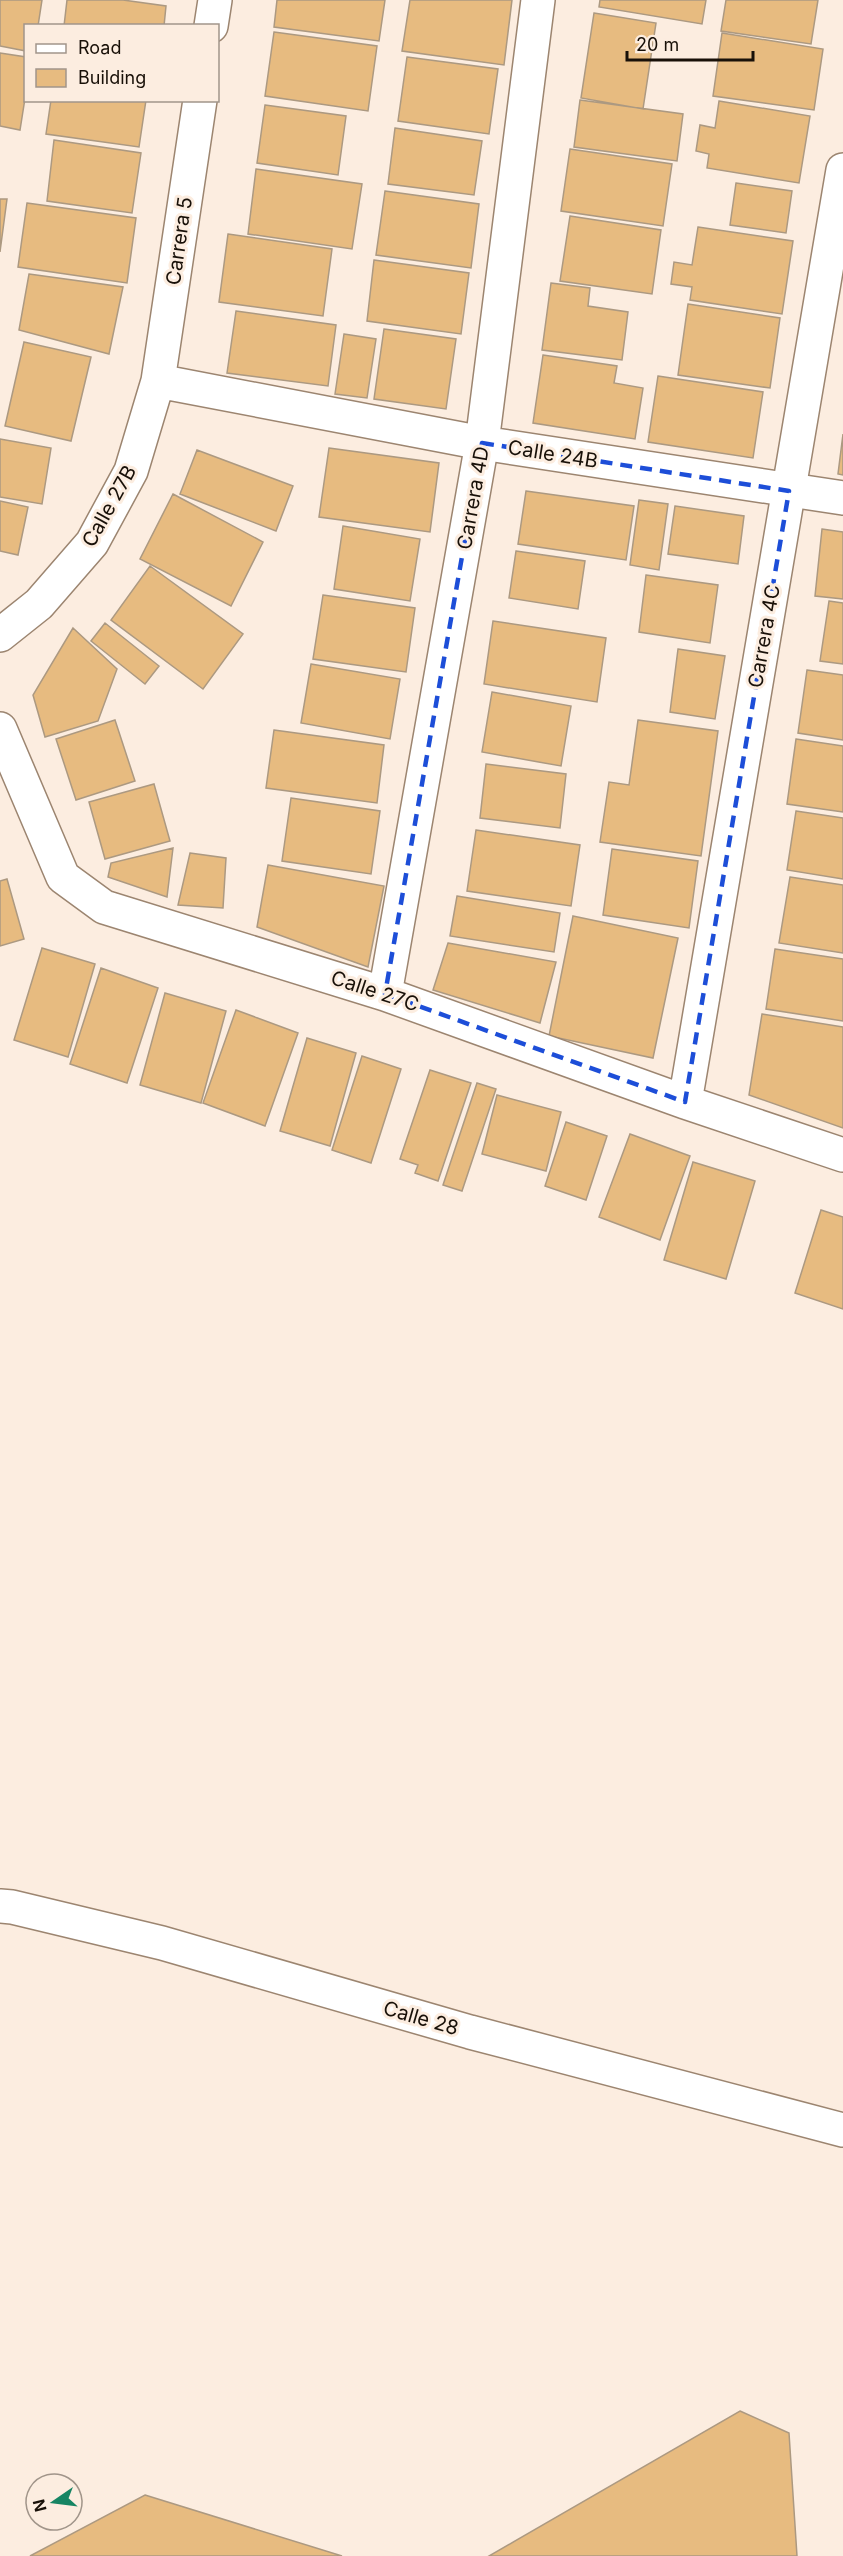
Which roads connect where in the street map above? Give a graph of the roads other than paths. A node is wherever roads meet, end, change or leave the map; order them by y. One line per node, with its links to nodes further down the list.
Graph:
1 (215, 0): 3 (street)
2 (538, 0): 7 (street, Carrera 4D)
3 (211, 24)
4 (200, 102): 6 (street, Carrera 5)
5 (843, 171): 8 (street, Carrera 4C)
6 (158, 381): 7 (street, Calle 24B); 10 (street, Calle 27B)
7 (483, 443): 8 (street, Calle 24B); 12 (street, Carrera 4D)
8 (789, 491): 9 (street, Calle 24B); 13 (street, Carrera 4C)
9 (843, 498)
10 (0, 635)
11 (0, 729): 12 (street, Calle 27C)
12 (385, 994): 13 (street, Calle 27C)
13 (685, 1102): 14 (street, Calle 27C)
14 (843, 1155)
15 (0, 1906): 16 (street, Calle 28)
16 (843, 2130)

